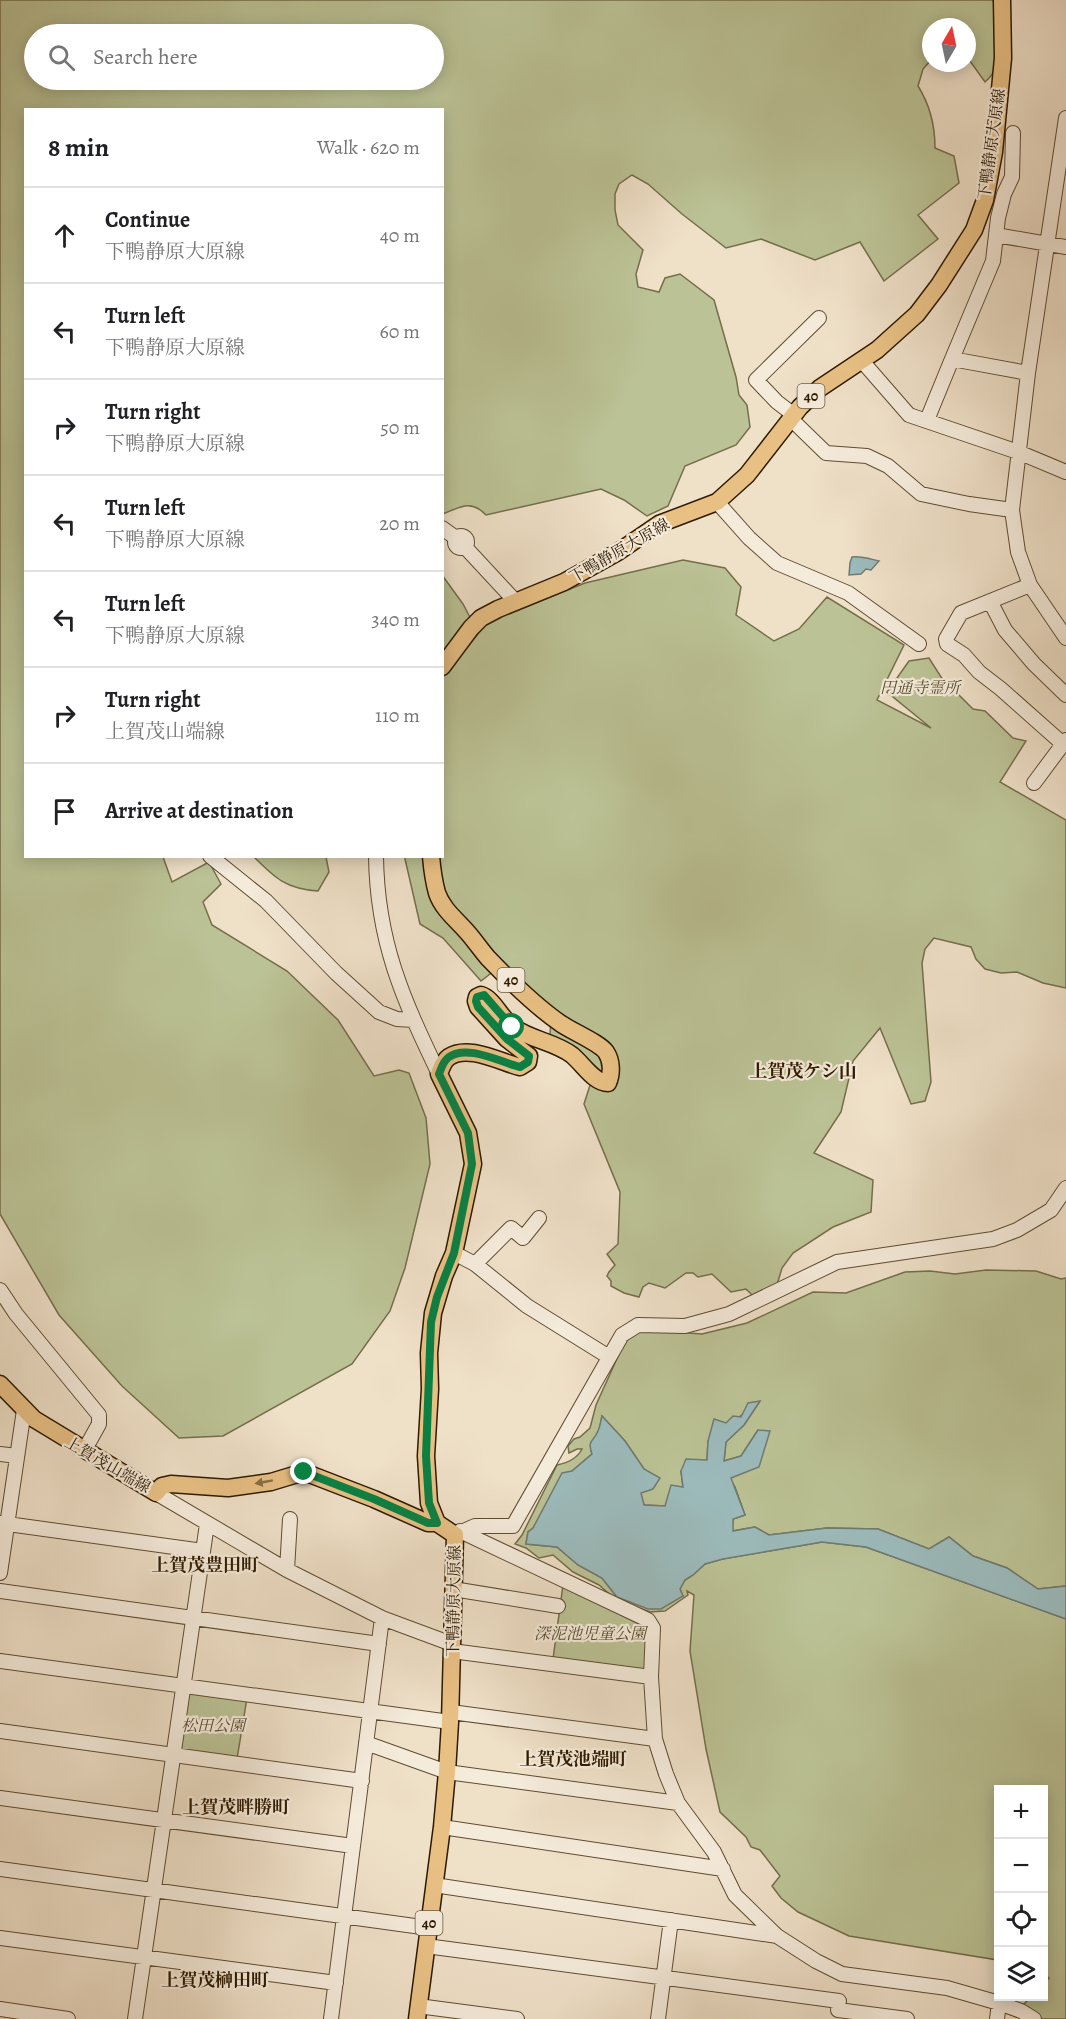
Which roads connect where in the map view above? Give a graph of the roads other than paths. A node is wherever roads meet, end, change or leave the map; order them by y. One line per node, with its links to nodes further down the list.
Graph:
1 (1002, 0): 9 (main road, 下鴨静原大原線 / 40)
2 (1066, 118): 5 (street)
3 (1012, 134): 4 (street)
4 (996, 235): 5 (street); 8 (street)
5 (1048, 244): 6 (street); 10 (street)
6 (1066, 247)
7 (819, 318): 11 (street)
8 (952, 359): 10 (street); 12 (street)
9 (862, 361): 11 (main road, 下鴨静原大原線 / 40); 12 (street)
10 (1028, 373): 13 (street)
11 (792, 417): 15 (main road, 下鴨静原大原線 / 40); 16 (street)
12 (927, 420): 13 (street)
13 (1018, 452): 14 (street); 16 (street)
14 (1066, 472)
15 (717, 502): 20 (main road, 下鴨静原大原線 / 40); 22 (street)
16 (1012, 510): 18 (street)
17 (444, 530): 20 (street)
18 (1030, 585): 19 (street); 21 (street)
19 (990, 601): 24 (street); 25 (street)
20 (516, 602): 23 (main road, 下鴨静原大原線 / 40)
21 (1066, 638)
22 (919, 644)
23 (444, 665)
24 (1066, 694)
25 (1064, 742): 26 (street)
26 (1034, 783)
27 (212, 858): 30 (street)
28 (376, 858): 30 (street)
29 (431, 858): 31 (main road, 40)
30 (413, 1020): 31 (street)
31 (439, 1074): 34 (main road, 下鴨静原大原線)
32 (1066, 1188): 37 (street)
33 (539, 1218): 35 (street)
34 (454, 1253): 35 (street); 45 (main road, 下鴨静原大原線)
35 (475, 1264): 37 (street)
36 (0, 1290): 40 (street)
37 (609, 1356): 48 (street)
38 (0, 1384): 39 (main road, 上賀茂山端線)
39 (24, 1410): 40 (main road, 上賀茂山端線); 42 (street)
40 (84, 1451): 43 (main road, 上賀茂山端線)
41 (0, 1454): 42 (street)
42 (17, 1456): 46 (street)
43 (156, 1493): 45 (main road, 上賀茂山端線, one-way to 43); 47 (street)
44 (290, 1520): 50 (street)
45 (437, 1523): 48 (main road, 下鴨静原大原線)
46 (4, 1524): 49 (street); 51 (street)
47 (207, 1524): 49 (street); 50 (street)
48 (458, 1533): 52 (main road, 下鴨静原大原線 / 40); 60 (street)
49 (203, 1551): 55 (street)
50 (287, 1570): 56 (street)
51 (0, 1573)
52 (453, 1589): 54 (street); 58 (main road, 下鴨静原大原線 / 40)
53 (0, 1591): 55 (street)
54 (558, 1606)
55 (193, 1618): 57 (street); 61 (street)
56 (382, 1618): 57 (street); 58 (street)
57 (379, 1644): 62 (street)
58 (452, 1648): 60 (street); 63 (main road, 下鴨静原大原線 / 40)
59 (0, 1661): 61 (street)
60 (651, 1677): 65 (street)
61 (183, 1687): 62 (street); 67 (street)
62 (370, 1711): 63 (street); 66 (street)
63 (451, 1717): 65 (street); 68 (main road, 下鴨静原大原線 / 40)
64 (0, 1731): 67 (street)
65 (655, 1739): 71 (street)
66 (366, 1743): 68 (street); 69 (street)
67 (173, 1755): 69 (street); 72 (street)
68 (447, 1772): 71 (street); 73 (main road, 下鴨静原大原線 / 40)
69 (362, 1781): 74 (street)
70 (0, 1798): 72 (street)
71 (678, 1803): 76 (street)
72 (164, 1821): 74 (street); 78 (street)
73 (442, 1827): 76 (street); 77 (main road, 下鴨静原大原線 / 40)
74 (353, 1846): 79 (street)
75 (0, 1869): 78 (street)
76 (723, 1869): 82 (street)
77 (434, 1885): 80 (street); 81 (main road, 下鴨静原大原線 / 40)
78 (154, 1890): 79 (street); 85 (street)
79 (344, 1916): 81 (street); 88 (street)
80 (671, 1920): 82 (street); 87 (street)
81 (429, 1928): 84 (main road, 下鴨静原大原線 / 40)
82 (777, 1936): 86 (street)
83 (0, 1938): 85 (street)
84 (426, 1946): 87 (street); 92 (main road, 下鴨静原大原線 / 40)
85 (144, 1957): 88 (street); 94 (street)
86 (842, 1974): 89 (street); 91 (street)
87 (663, 1977): 91 (street); 97 (street)
88 (336, 1983): 95 (street)
89 (999, 2003): 99 (street); 100 (street)
90 (0, 2009): 93 (street)
91 (838, 2010): 98 (street)
92 (418, 2013): 96 (street)
93 (68, 2019)
94 (135, 2019)
95 (331, 2019)
96 (517, 2019)
97 (658, 2019)
98 (907, 2019)
99 (997, 2019)
100 (1034, 2019)

